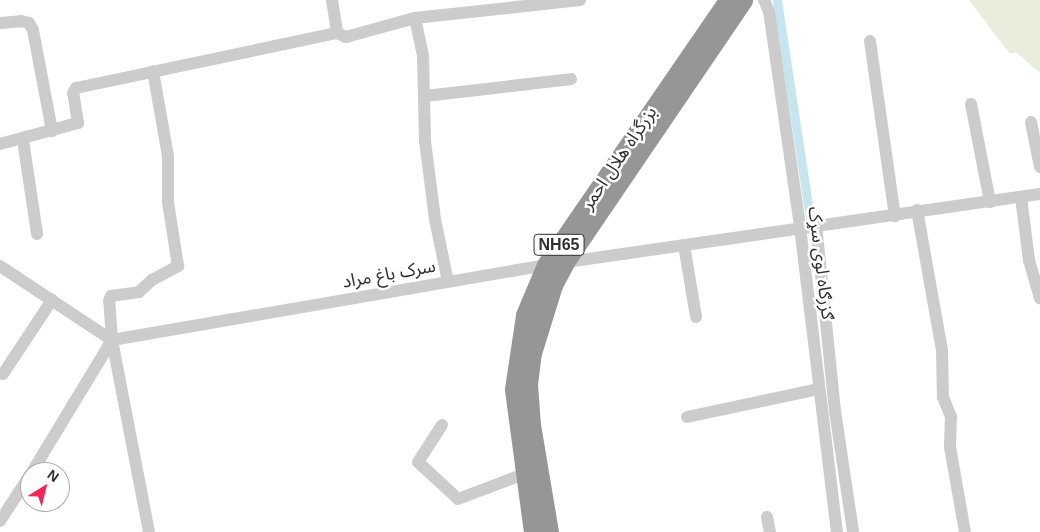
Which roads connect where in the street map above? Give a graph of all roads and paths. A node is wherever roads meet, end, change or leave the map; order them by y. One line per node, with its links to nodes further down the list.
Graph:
1 (332, 0): 8 (street)
2 (580, 0): 6 (street)
3 (728, 0): 29 (highway, بزرگراه هلال احمر / NH65)
4 (743, 0): 28 (highway, بزرگراه هلال احمر / NH65)
5 (764, 0): 24 (street, ګزرګاه لوی سړک)
6 (415, 18): 8 (street); 12 (street)
7 (0, 23): 15 (street)
8 (337, 33): 10 (street)
9 (870, 41): 23 (street)
10 (154, 71): 15 (street); 35 (street)
11 (571, 79): 12 (street)
12 (425, 96): 31 (street)
13 (971, 104): 21 (street)
14 (1031, 122): 18 (street)
15 (52, 130): 16 (street)
16 (23, 140): 17 (street); 25 (street)
17 (0, 144)
18 (1040, 167)
19 (1040, 194): 20 (street, سرک باغ مراد)
20 (1021, 197): 21 (street, سرک باغ مراد); 27 (street)
21 (990, 202): 22 (street, سرک باغ مراد)
22 (917, 210): 23 (street, سرک باغ مراد); 51 (street)
23 (895, 216): 24 (street, سرک باغ مراد)
24 (807, 226): 26 (street, سرک باغ مراد); 37 (street, ګزرګاه لوی سړک); 50 (street)
25 (37, 234)
26 (684, 244): 28 (street, سرک باغ مراد); 34 (street)
27 (1034, 259): 32 (street)
28 (565, 262): 29 (street, سرک باغ مراد); 41 (highway, بزرگراه هلال احمر / NH65)
29 (546, 265): 31 (street, سرک باغ مراد); 41 (highway, بزرگراه هلال احمر / NH65)
30 (0, 266): 33 (street)
31 (448, 282): 35 (street, سرک باغ مراد)
32 (1040, 298)
33 (52, 300): 35 (street); 36 (street)
34 (696, 317)
35 (112, 340): 40 (street); 45 (street)
36 (2, 374)
37 (819, 389): 38 (street); 49 (street, ګزرګاه لوی سړک)
38 (688, 417)
39 (442, 425): 41 (street)
40 (38, 462)
41 (530, 479): 46 (highway, بزرگراه هلال احمر / NH65); 47 (highway, بزرگراه هلال احمر / NH65)
42 (20, 490): 44 (street)
43 (767, 517): 48 (street)
44 (0, 521)
45 (149, 532)
46 (533, 532)
47 (549, 532)
48 (770, 532)
49 (837, 532)
50 (853, 532)
51 (965, 532)

